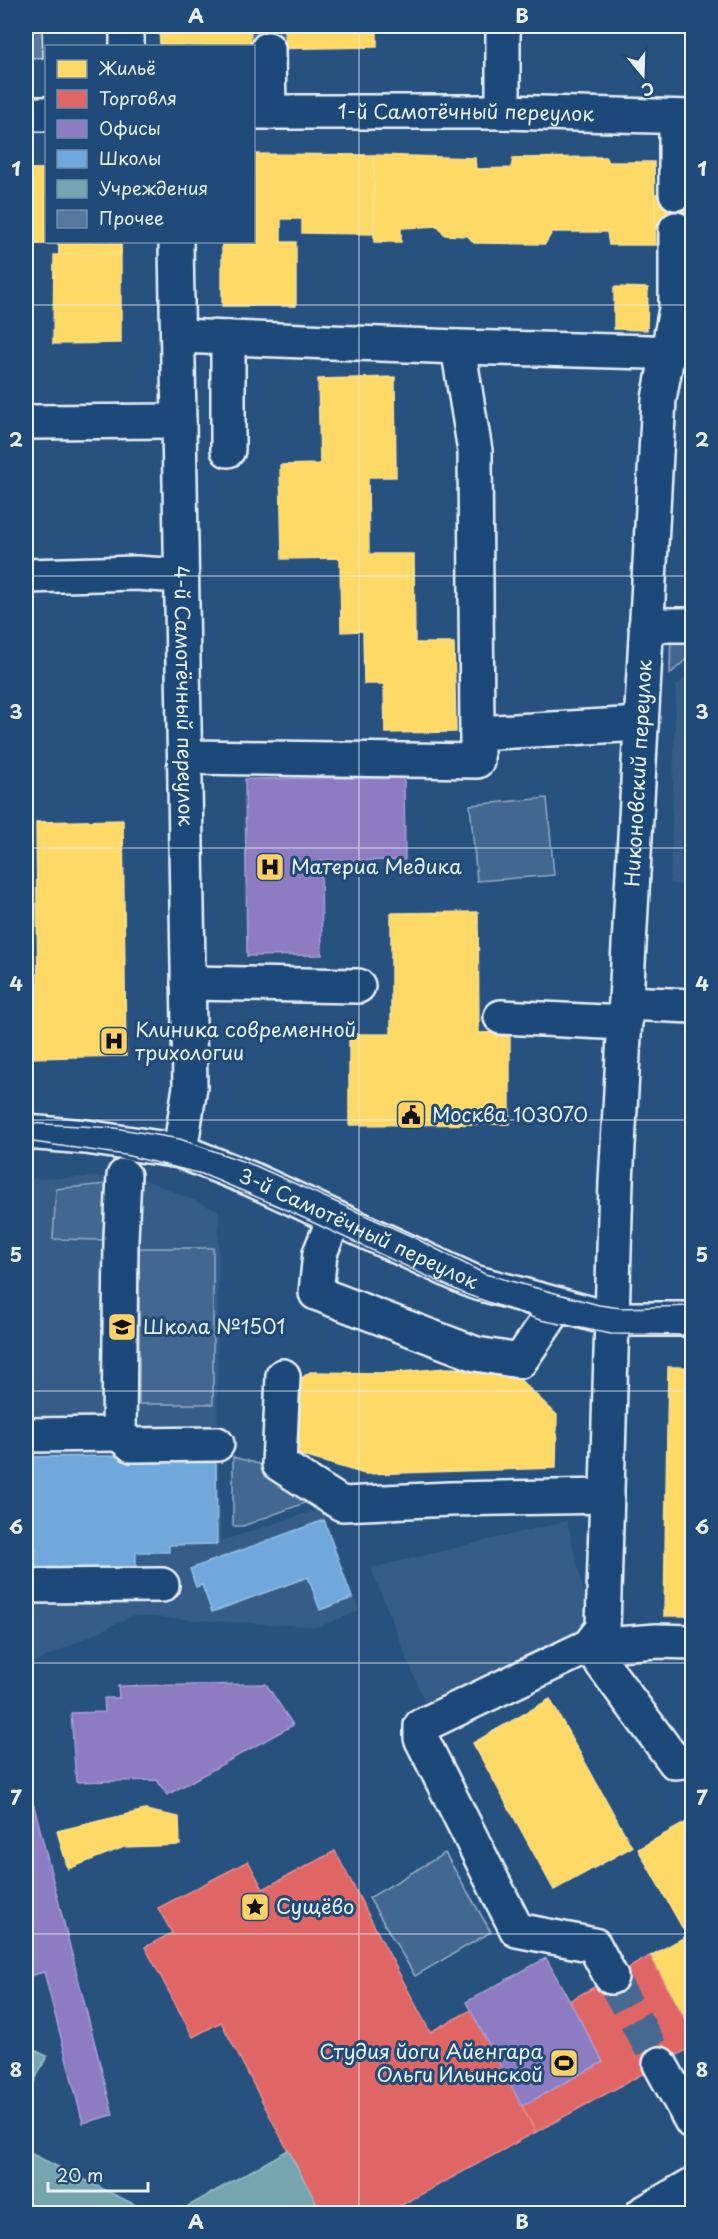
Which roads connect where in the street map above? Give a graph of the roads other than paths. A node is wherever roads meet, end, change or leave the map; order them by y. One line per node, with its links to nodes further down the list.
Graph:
1 (127, 26): 3 (street)
2 (503, 26): 6 (street)
3 (127, 45)
4 (268, 49): 5 (street)
5 (261, 112): 6 (street, 1-й Самотёчный переулок)
6 (503, 112): 9 (street, 1-й Самотёчный переулок)
7 (26, 114): 8 (street)
8 (45, 114)
9 (685, 117): 10 (street)
10 (676, 194)
11 (176, 243): 13 (street, 4-й Самотёчный переулок)
12 (682, 246): 22 (street, Никоновский переулок)
13 (178, 336): 14 (street); 17 (street, 4-й Самотёчный переулок)
14 (228, 338): 15 (street); 19 (street)
15 (458, 347): 16 (street); 25 (street)
16 (650, 352)
17 (179, 421): 18 (street); 21 (street, 4-й Самотёчный переулок)
18 (26, 422)
19 (228, 450)
20 (26, 576): 21 (street)
21 (180, 576): 26 (street, 4-й Самотёчный переулок)
22 (646, 625): 23 (street); 24 (street, Никоновский переулок)
23 (693, 625)
24 (640, 724): 25 (street); 30 (street, Никоновский переулок)
25 (477, 733): 26 (street)
26 (185, 757): 27 (street, 4-й Самотёчный переулок)
27 (188, 983): 28 (street); 33 (street, 4-й Самотёчный переулок)
28 (358, 986)
29 (693, 1006): 30 (street)
30 (625, 1013): 31 (street); 38 (street, Никоновский переулок)
31 (501, 1017)
32 (26, 1132): 33 (street, 3-й Самотёчный переулок)
33 (180, 1151): 35 (street, 3-й Самотёчный переулок)
34 (124, 1176): 40 (street)
35 (334, 1219): 36 (street, 3-й Самотёчный переулок); 36 (street)
36 (558, 1305): 38 (street, 3-й Самотёчный переулок)
37 (693, 1318): 38 (street, 3-й Самотёчный переулок)
38 (611, 1319): 43 (street, Никоновский переулок)
39 (283, 1376): 43 (street)
40 (119, 1434): 41 (street); 42 (street)
41 (26, 1435)
42 (217, 1444)
43 (606, 1496): 47 (street, Никоновский переулок)
44 (162, 1585): 45 (street)
45 (26, 1586)
46 (693, 1642): 47 (street)
47 (589, 1646): 48 (street); 49 (street)
48 (693, 1760)
49 (611, 1977)
50 (660, 2064): 51 (street)
51 (693, 2122)
52 (693, 2185): 53 (street)
53 (642, 2214)

